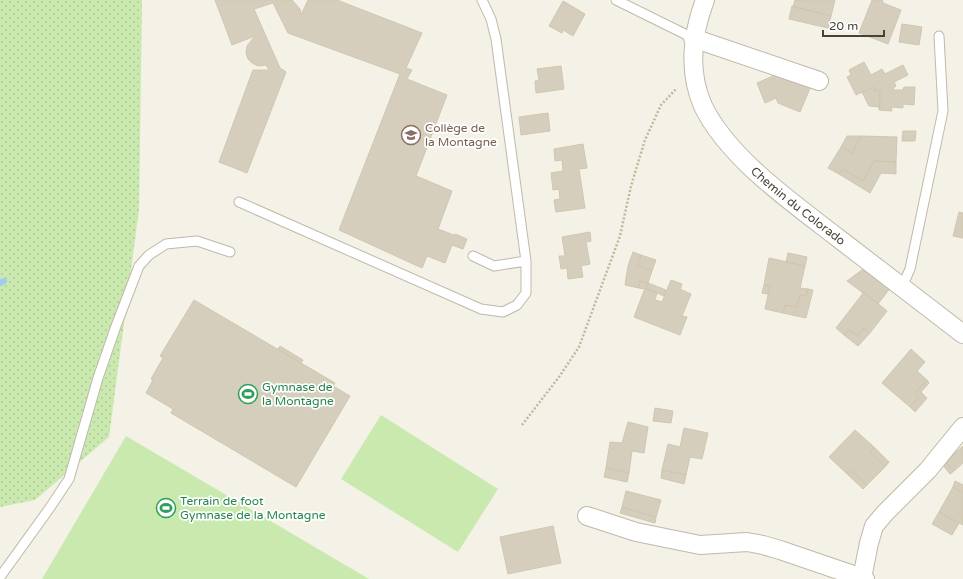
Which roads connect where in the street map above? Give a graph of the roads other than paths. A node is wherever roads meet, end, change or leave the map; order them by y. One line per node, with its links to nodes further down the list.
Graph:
1 (482, 0): 10 (lane)
2 (616, 0): 5 (lane)
3 (705, 0): 5 (street, Chemin du Colorado)
4 (939, 36): 11 (lane)
5 (694, 38): 6 (street); 11 (street, Chemin du Colorado)
6 (820, 81)
7 (239, 202): 10 (lane)
8 (230, 252): 15 (lane)
9 (473, 256): 10 (lane)
10 (526, 261)
11 (902, 287): 12 (street, Chemin du Colorado)
12 (963, 334)
13 (963, 427): 16 (street)
14 (587, 516): 16 (street)
15 (0, 577)
16 (864, 578)

